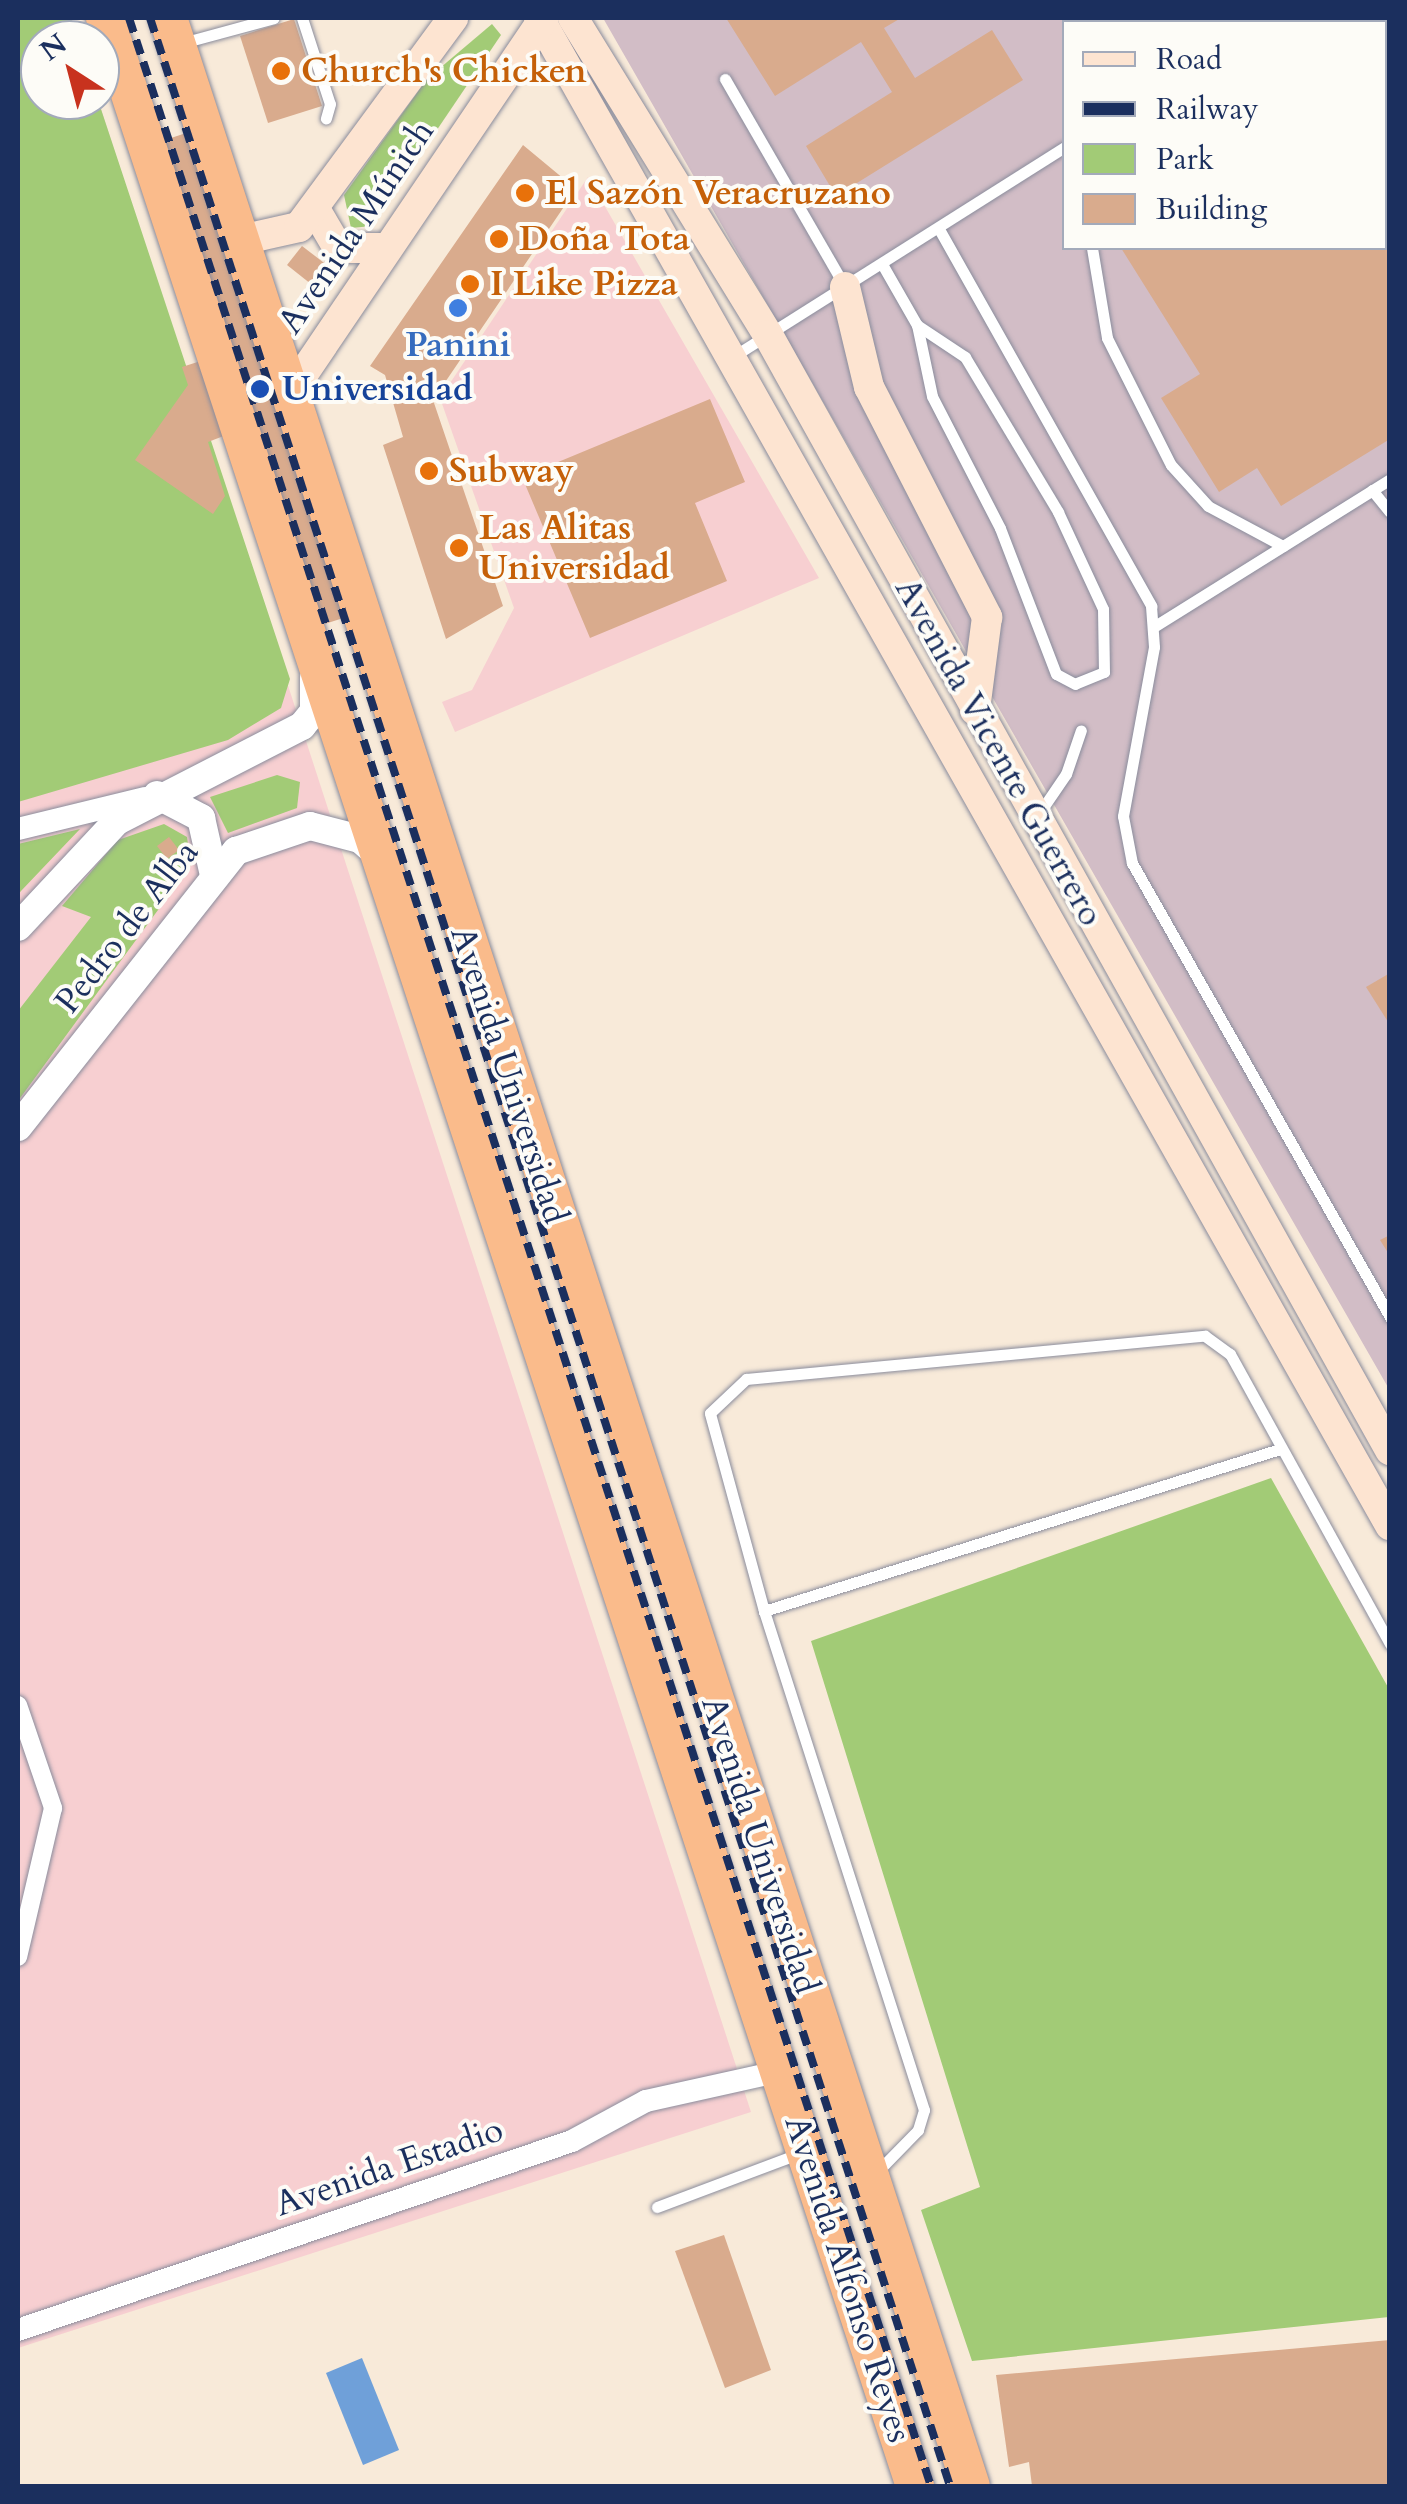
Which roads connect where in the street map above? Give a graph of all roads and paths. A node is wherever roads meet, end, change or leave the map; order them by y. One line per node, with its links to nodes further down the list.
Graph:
1 (105, 18): 9 (highway, Avenida Universidad)
2 (132, 18): 9 (highway)
3 (274, 18): 8 (lane)
4 (302, 18): 11 (lane)
5 (453, 18): 13 (main road, Avenida Múnich)
6 (573, 18): 21 (main road, Avenida Vicente Guerrero)
7 (541, 19): 16 (main road, Avenida Múnich); 22 (main road, Avenida Vicente Guerrero)
8 (172, 31): 47 (highway, Avenida Universidad)
9 (124, 76): 29 (highway, Avenida Universidad)
10 (725, 78): 19 (lane)
11 (326, 118)
12 (1062, 148): 14 (lane)
13 (315, 209): 15 (main road, Avenida Múnich); 16 (main road)
14 (939, 229): 18 (lane); 28 (lane)
15 (250, 238)
16 (386, 248): 23 (main road, Avenida Múnich)
17 (1092, 250): 27 (lane)
18 (882, 264): 19 (lane); 20 (lane)
19 (845, 287): 21 (lane); 30 (main road)
20 (916, 325): 20 (lane)
21 (768, 335): 22 (lane); 30 (main road, Avenida Vicente Guerrero)
22 (734, 356): 42 (main road, Avenida Vicente Guerrero)
23 (300, 380)
24 (1390, 480): 25 (lane)
25 (1372, 490): 26 (lane); 27 (lane)
26 (1390, 512)
27 (1283, 546): 28 (lane)
28 (1155, 626): 39 (lane)
29 (304, 631): 32 (street, Pedro de Alba); 35 (highway, Avenida Universidad)
30 (975, 710): 33 (main road, Avenida Vicente Guerrero)
31 (1081, 730): 33 (lane)
32 (157, 795): 34 (street); 36 (street); 37 (street, Pedro de Alba)
33 (1035, 818): 41 (main road, Avenida Vicente Guerrero)
34 (18, 829)
35 (381, 858): 36 (street, Pedro de Alba); 45 (highway, Avenida Universidad)
36 (214, 871): 38 (street, Pedro de Alba)
37 (18, 927)
38 (18, 1127)
39 (1390, 1317)
40 (1280, 1449): 43 (lane); 43 (lane); 44 (lane)
41 (1390, 1450)
42 (1390, 1525)
43 (764, 1611): 52 (lane)
44 (1390, 1644)
45 (652, 1678): 47 (highway); 49 (highway, Avenida Universidad)
46 (18, 1705): 48 (street)
47 (764, 1855): 50 (highway, Avenida Universidad)
48 (18, 1957)
49 (781, 2071): 51 (highway, Avenida Alfonso Reyes); 54 (street, Avenida Estadio)
50 (854, 2132): 52 (highway, Avenida Alfonso Reyes)
51 (807, 2150): 53 (lane); 55 (highway, Avenida Alfonso Reyes)
52 (870, 2179): 56 (highway, Avenida Alfonso Reyes)
53 (657, 2206)
54 (18, 2330)
55 (915, 2486)
56 (971, 2486)

